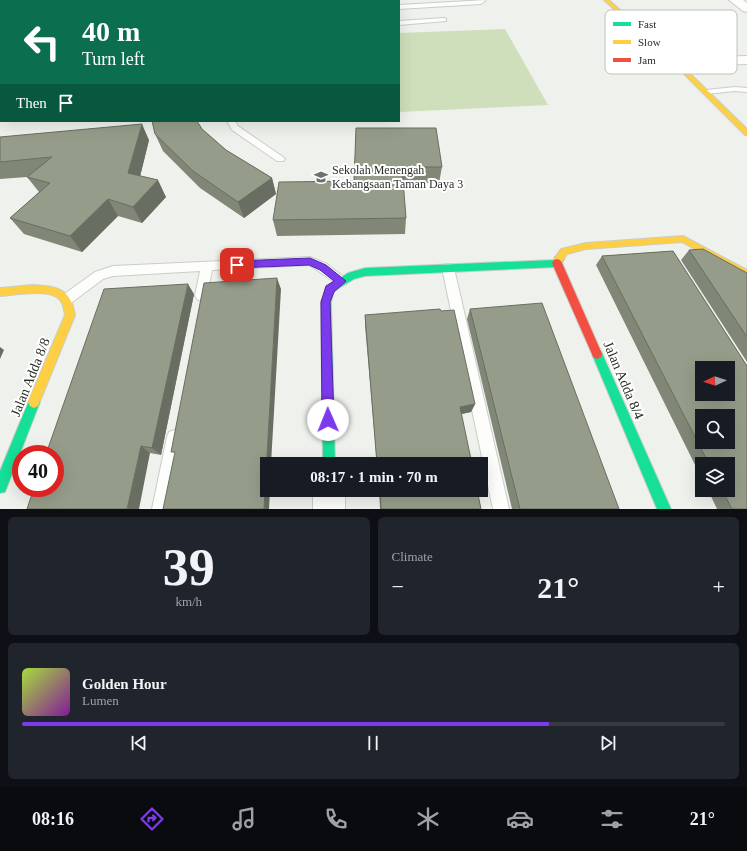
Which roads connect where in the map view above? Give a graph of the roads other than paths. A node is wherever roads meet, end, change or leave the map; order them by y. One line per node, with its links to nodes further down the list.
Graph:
1 (484, 0): 4 (lane)
2 (606, 0): 6 (street)
3 (735, 0): 5 (street)
4 (400, 6)
5 (747, 8)
6 (617, 10)
7 (444, 20): 8 (lane)
8 (400, 22)
9 (737, 60): 10 (street)
10 (747, 60)
11 (687, 74): 13 (street)
12 (747, 90): 13 (lane)
13 (706, 92): 15 (street)
14 (232, 122): 16 (lane)
15 (747, 133)
16 (280, 159)
17 (661, 241): 18 (lane); 19 (street); 22 (street)
18 (669, 254)
19 (557, 263): 21 (street); 34 (street, Jalan Adda 8/4)
20 (207, 266): 23 (lane); 25 (lane); 26 (lane)
21 (448, 268): 23 (street); 33 (lane)
22 (747, 274)
23 (341, 281): 28 (street)
24 (0, 292): 25 (street)
25 (67, 300): 29 (street, Jalan Adda 8/8)
26 (200, 305)
27 (177, 423): 31 (lane)
28 (328, 457)
29 (0, 487)
30 (329, 497): 32 (street)
31 (160, 509)
32 (329, 509)
33 (501, 509)
34 (664, 509)

